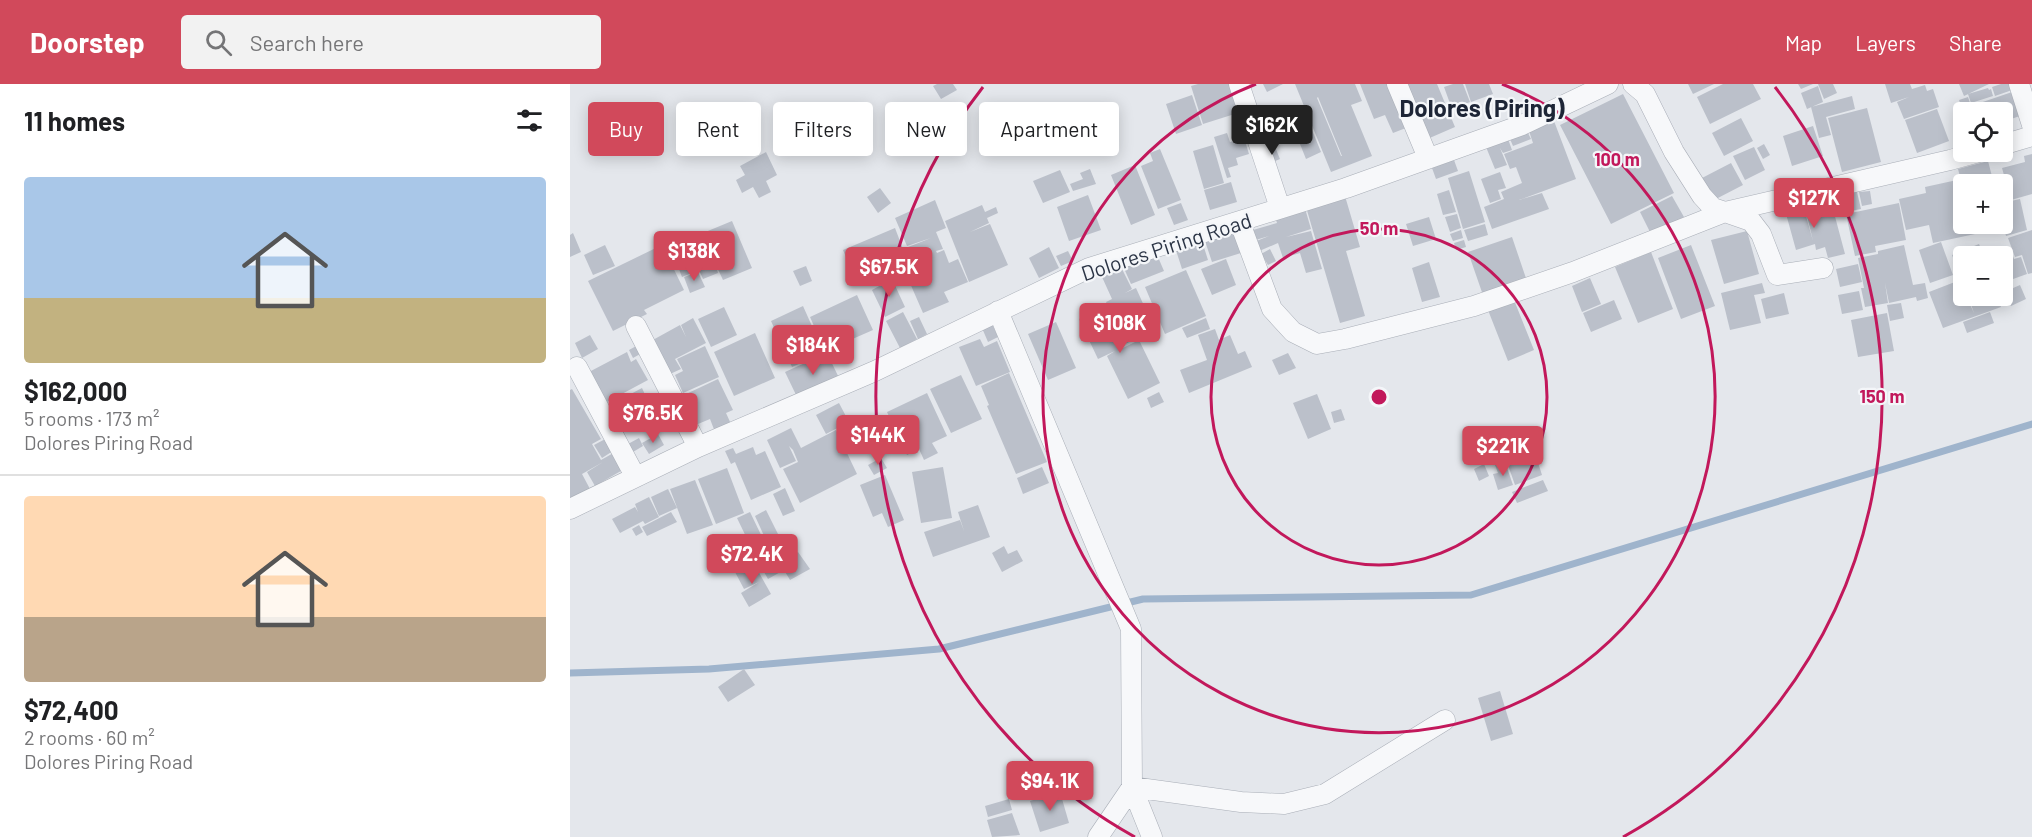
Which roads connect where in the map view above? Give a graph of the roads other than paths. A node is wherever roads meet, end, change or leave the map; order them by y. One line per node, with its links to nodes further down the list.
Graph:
1 (1239, 84): 11 (street)
2 (1397, 84): 9 (street)
3 (1608, 84): 9 (street, Dolores Piring Road)
4 (1633, 84): 12 (street)
5 (2019, 84): 6 (street)
6 (2032, 125)
7 (2032, 136): 8 (street)
8 (2013, 142)
9 (1428, 158): 11 (street, Dolores Piring Road)
10 (1953, 159): 12 (street)
11 (1280, 208): 13 (street, Dolores Piring Road)
12 (1725, 212): 13 (street); 14 (street)
13 (1240, 223): 15 (street, Dolores Piring Road)
14 (1823, 268)
15 (999, 311): 18 (street, Dolores Piring Road); 22 (street)
16 (636, 326): 18 (street)
17 (577, 367): 19 (street)
18 (698, 447): 19 (street, Dolores Piring Road)
19 (635, 476): 20 (street, Dolores Piring Road)
20 (570, 509)
21 (1445, 720): 22 (street)
22 (1132, 788): 23 (street); 24 (street)
23 (1098, 837)
24 (1152, 837)

